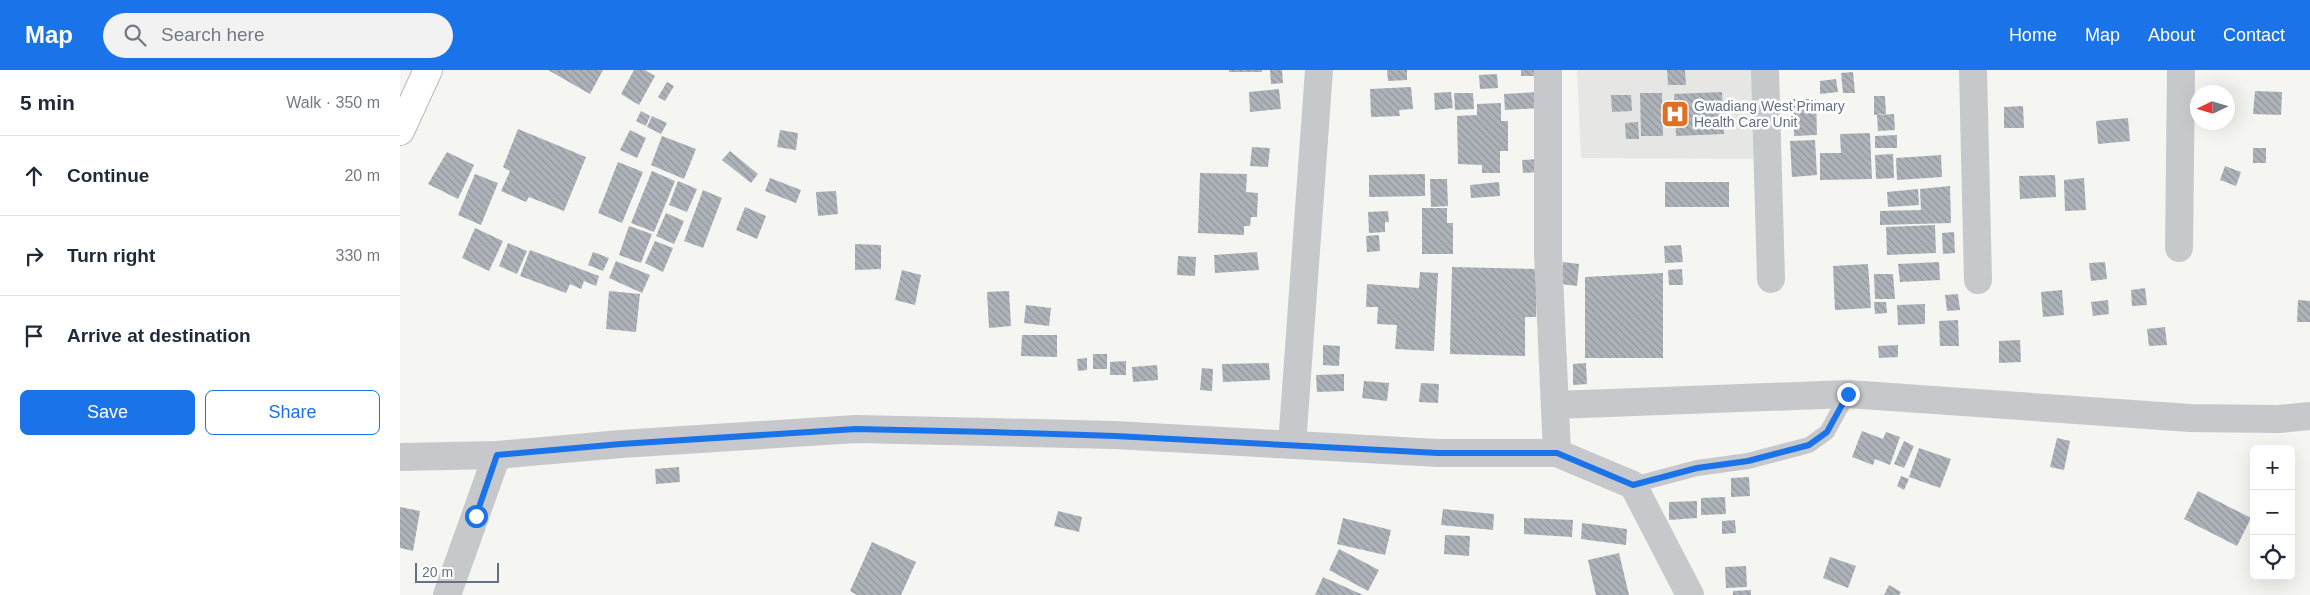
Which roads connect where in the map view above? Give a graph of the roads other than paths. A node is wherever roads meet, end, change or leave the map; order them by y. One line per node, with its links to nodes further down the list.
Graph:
1 (428, 70): 7 (main road)
2 (1319, 70): 14 (street)
3 (1548, 70): 12 (street)
4 (1765, 70): 9 (street)
5 (1973, 70): 10 (street)
6 (2181, 70): 8 (street)
7 (400, 131)
8 (2179, 248)
9 (1771, 279)
10 (1978, 280)
11 (1848, 394): 12 (street); 13 (street); 18 (lane)
12 (1556, 405): 15 (street)
13 (2310, 416)
14 (1292, 445): 15 (street); 16 (street)
15 (1557, 453): 18 (street)
16 (497, 455): 17 (street); 19 (street)
17 (400, 457)
18 (1633, 485): 20 (street)
19 (446, 595)
20 (1690, 595)

